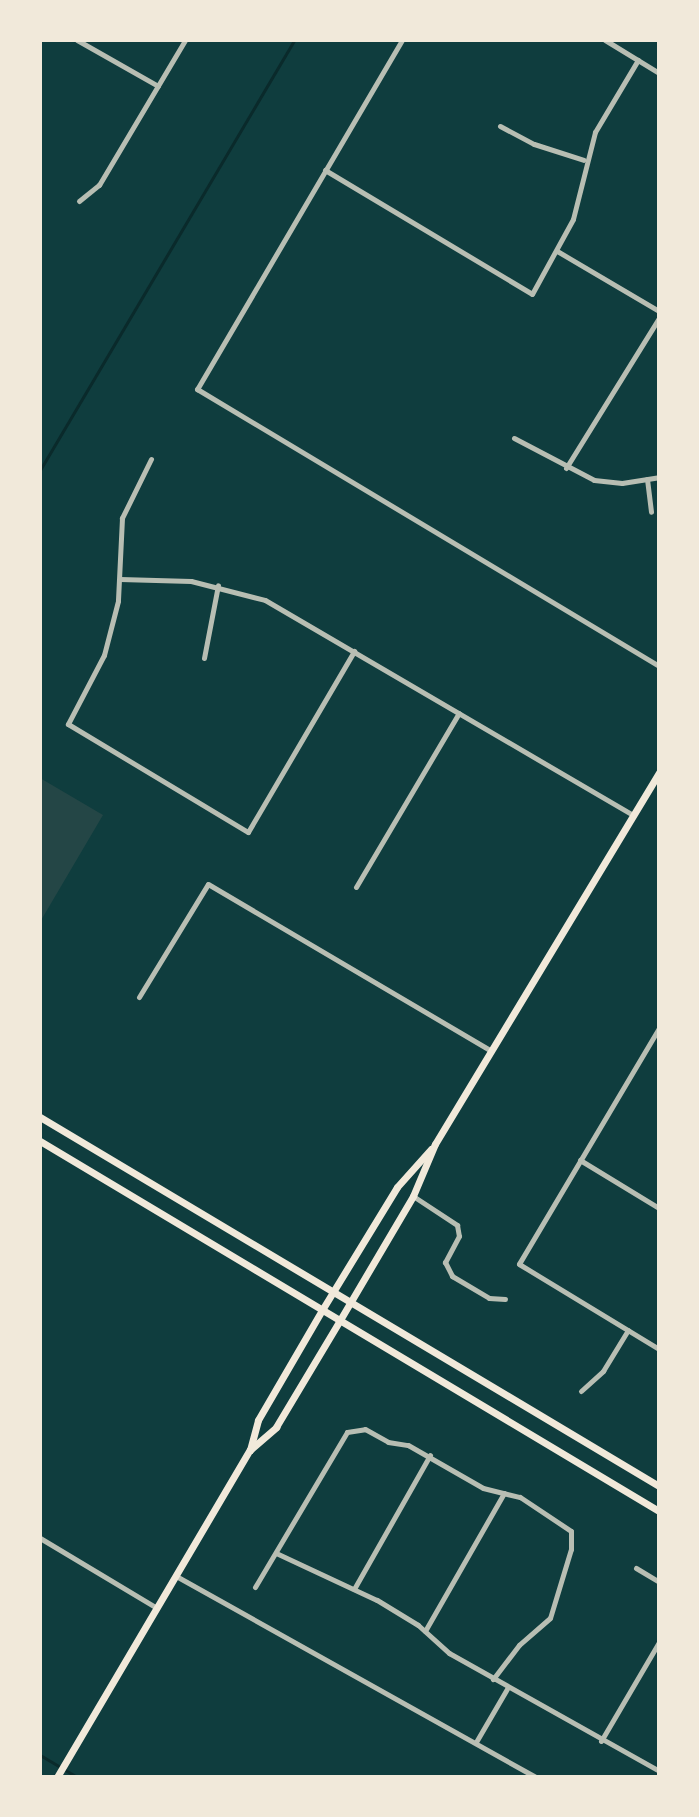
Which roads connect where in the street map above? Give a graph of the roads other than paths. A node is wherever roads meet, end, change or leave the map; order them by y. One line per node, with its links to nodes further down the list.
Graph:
1 (77, 40): 7 (street)
2 (185, 40): 7 (street)
3 (402, 40): 10 (street)
4 (605, 40): 5 (street)
5 (638, 60): 6 (street); 9 (street)
6 (659, 73)
7 (158, 86): 11 (street)
8 (500, 126): 9 (street)
9 (584, 160): 12 (street)
10 (325, 170): 12 (street); 25 (street)
11 (79, 201)
12 (557, 251): 13 (street)
13 (659, 311)
14 (659, 318): 17 (street)
15 (514, 438): 17 (street)
16 (151, 459): 21 (street)
17 (566, 468): 19 (street)
18 (659, 477): 19 (street)
19 (647, 479): 20 (street)
20 (651, 512)
21 (120, 579): 22 (street); 23 (street)
22 (218, 585): 23 (street); 24 (street)
23 (354, 651): 26 (street)
24 (204, 658)
25 (659, 666)
26 (459, 713): 28 (street); 29 (street)
27 (659, 772): 28 (main road)
28 (633, 815): 32 (main road)
29 (356, 887)
30 (139, 997): 32 (street)
31 (659, 1028): 36 (street)
32 (492, 1051): 35 (main road)
33 (40, 1117): 39 (main road)
34 (40, 1141): 42 (main road)
35 (435, 1144): 37 (main road); 39 (main road)
36 (580, 1160): 38 (street); 44 (street)
37 (413, 1196): 40 (street); 41 (main road)
38 (659, 1208)
39 (333, 1291): 41 (main road); 42 (main road)
40 (505, 1299)
41 (351, 1302): 43 (main road); 49 (main road)
42 (322, 1310): 43 (main road); 47 (main road)
43 (340, 1320): 47 (main road); 51 (main road)
44 (628, 1330): 45 (street); 46 (street)
45 (659, 1349)
46 (581, 1391)
47 (250, 1450): 55 (main road)
48 (430, 1455): 50 (street); 53 (street); 58 (street)
49 (659, 1486)
50 (504, 1493): 60 (street); 62 (street)
51 (659, 1511)
52 (40, 1538): 59 (street)
53 (276, 1553): 57 (street); 58 (street)
54 (636, 1568): 56 (street)
55 (176, 1576): 59 (main road); 65 (street)
56 (659, 1582)
57 (255, 1587)
58 (354, 1589): 60 (street)
59 (157, 1608): 67 (main road)
60 (425, 1631): 62 (street)
61 (659, 1642): 64 (street)
62 (493, 1679): 63 (street)
63 (508, 1687): 64 (street); 65 (street)
64 (601, 1741): 66 (street)
65 (476, 1742): 68 (street)
66 (659, 1771)
67 (57, 1777)
68 (535, 1777)

